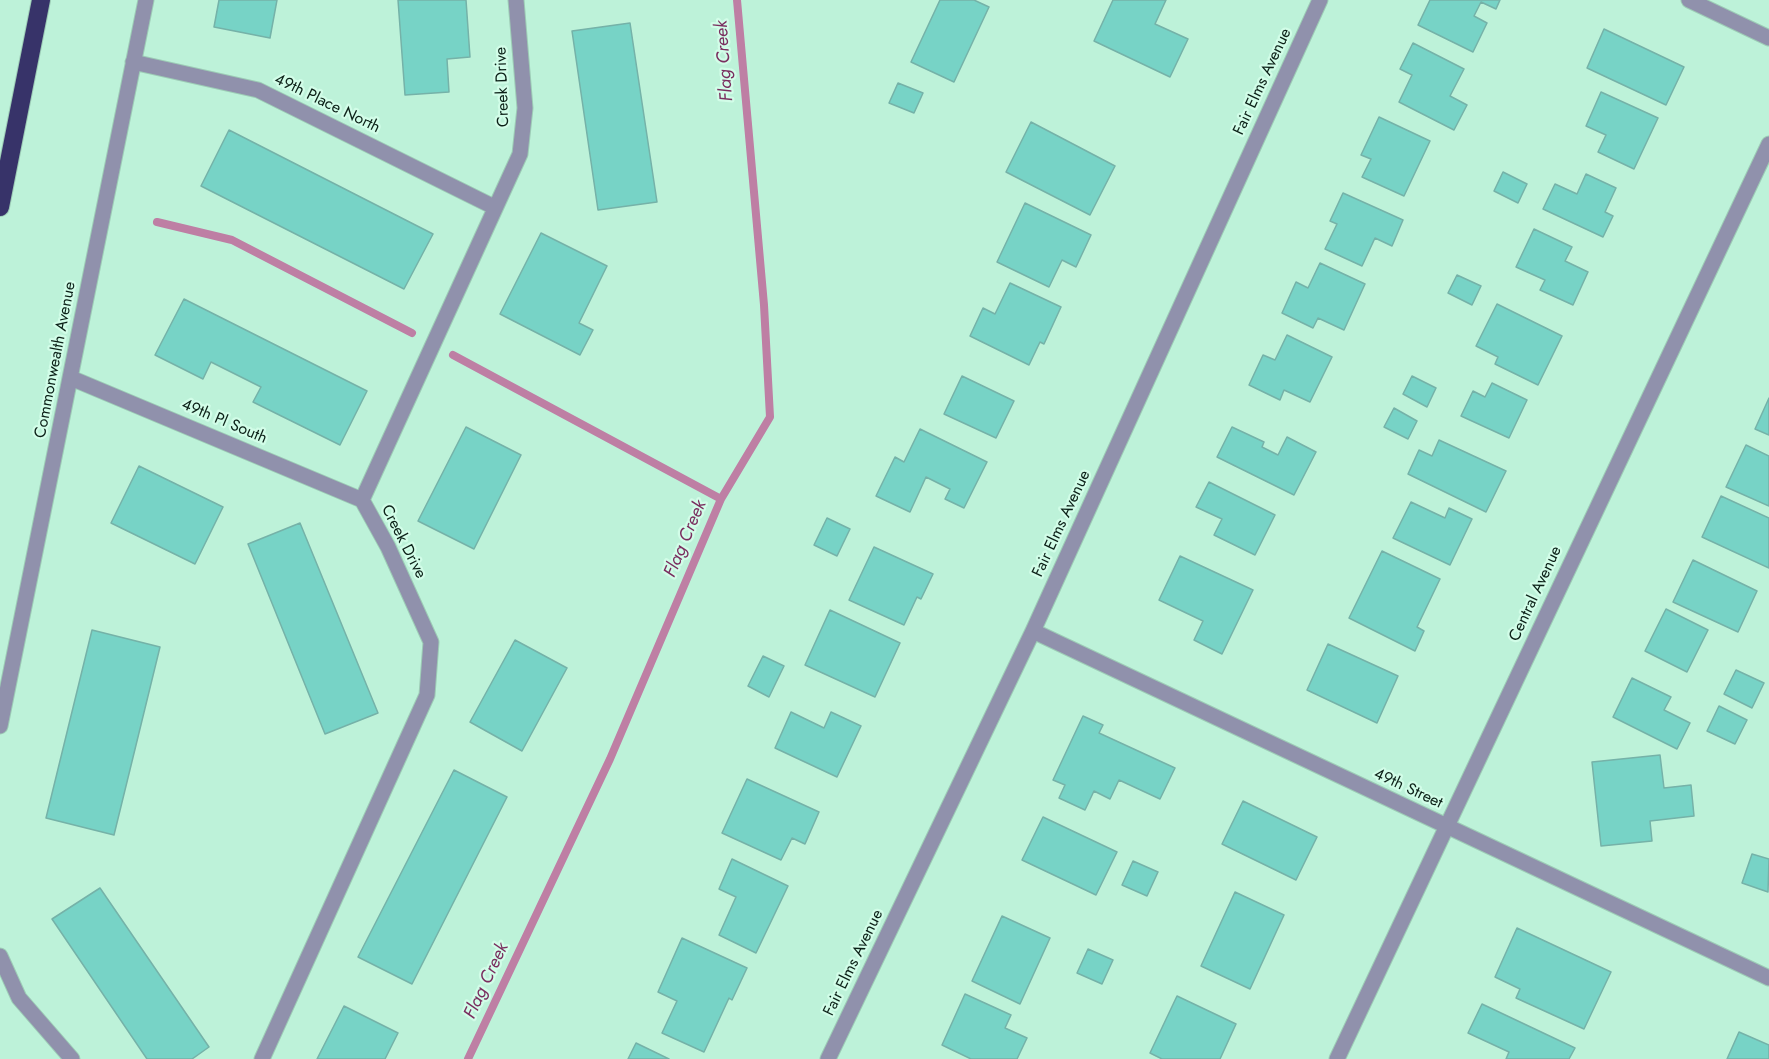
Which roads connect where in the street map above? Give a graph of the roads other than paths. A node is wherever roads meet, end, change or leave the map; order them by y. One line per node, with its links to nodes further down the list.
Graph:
1 (40, 0): 9 (highway)
2 (146, 0): 7 (street, Commonwealth Avenue)
3 (516, 0): 10 (street, Creek Drive)
4 (1320, 0): 13 (street, Fair Elms Avenue)
5 (1689, 0): 6 (street)
6 (1769, 38)
7 (133, 62): 10 (street, 49th Place North); 11 (street, Commonwealth Avenue)
8 (1769, 144): 15 (street, Central Avenue)
9 (0, 207)
10 (494, 207): 12 (street, Creek Drive)
11 (71, 378): 12 (street, 49th Pl South); 14 (street, Commonwealth Avenue)
12 (362, 500): 19 (street, Creek Drive)
13 (1033, 631): 15 (street, 49th Street); 20 (street, Fair Elms Avenue)
14 (0, 726)
15 (1445, 826): 17 (street, 49th Street); 21 (street, Central Avenue)
16 (0, 956): 18 (street)
17 (1769, 978)
18 (72, 1059)
19 (262, 1059)
20 (828, 1059)
21 (1337, 1059)

